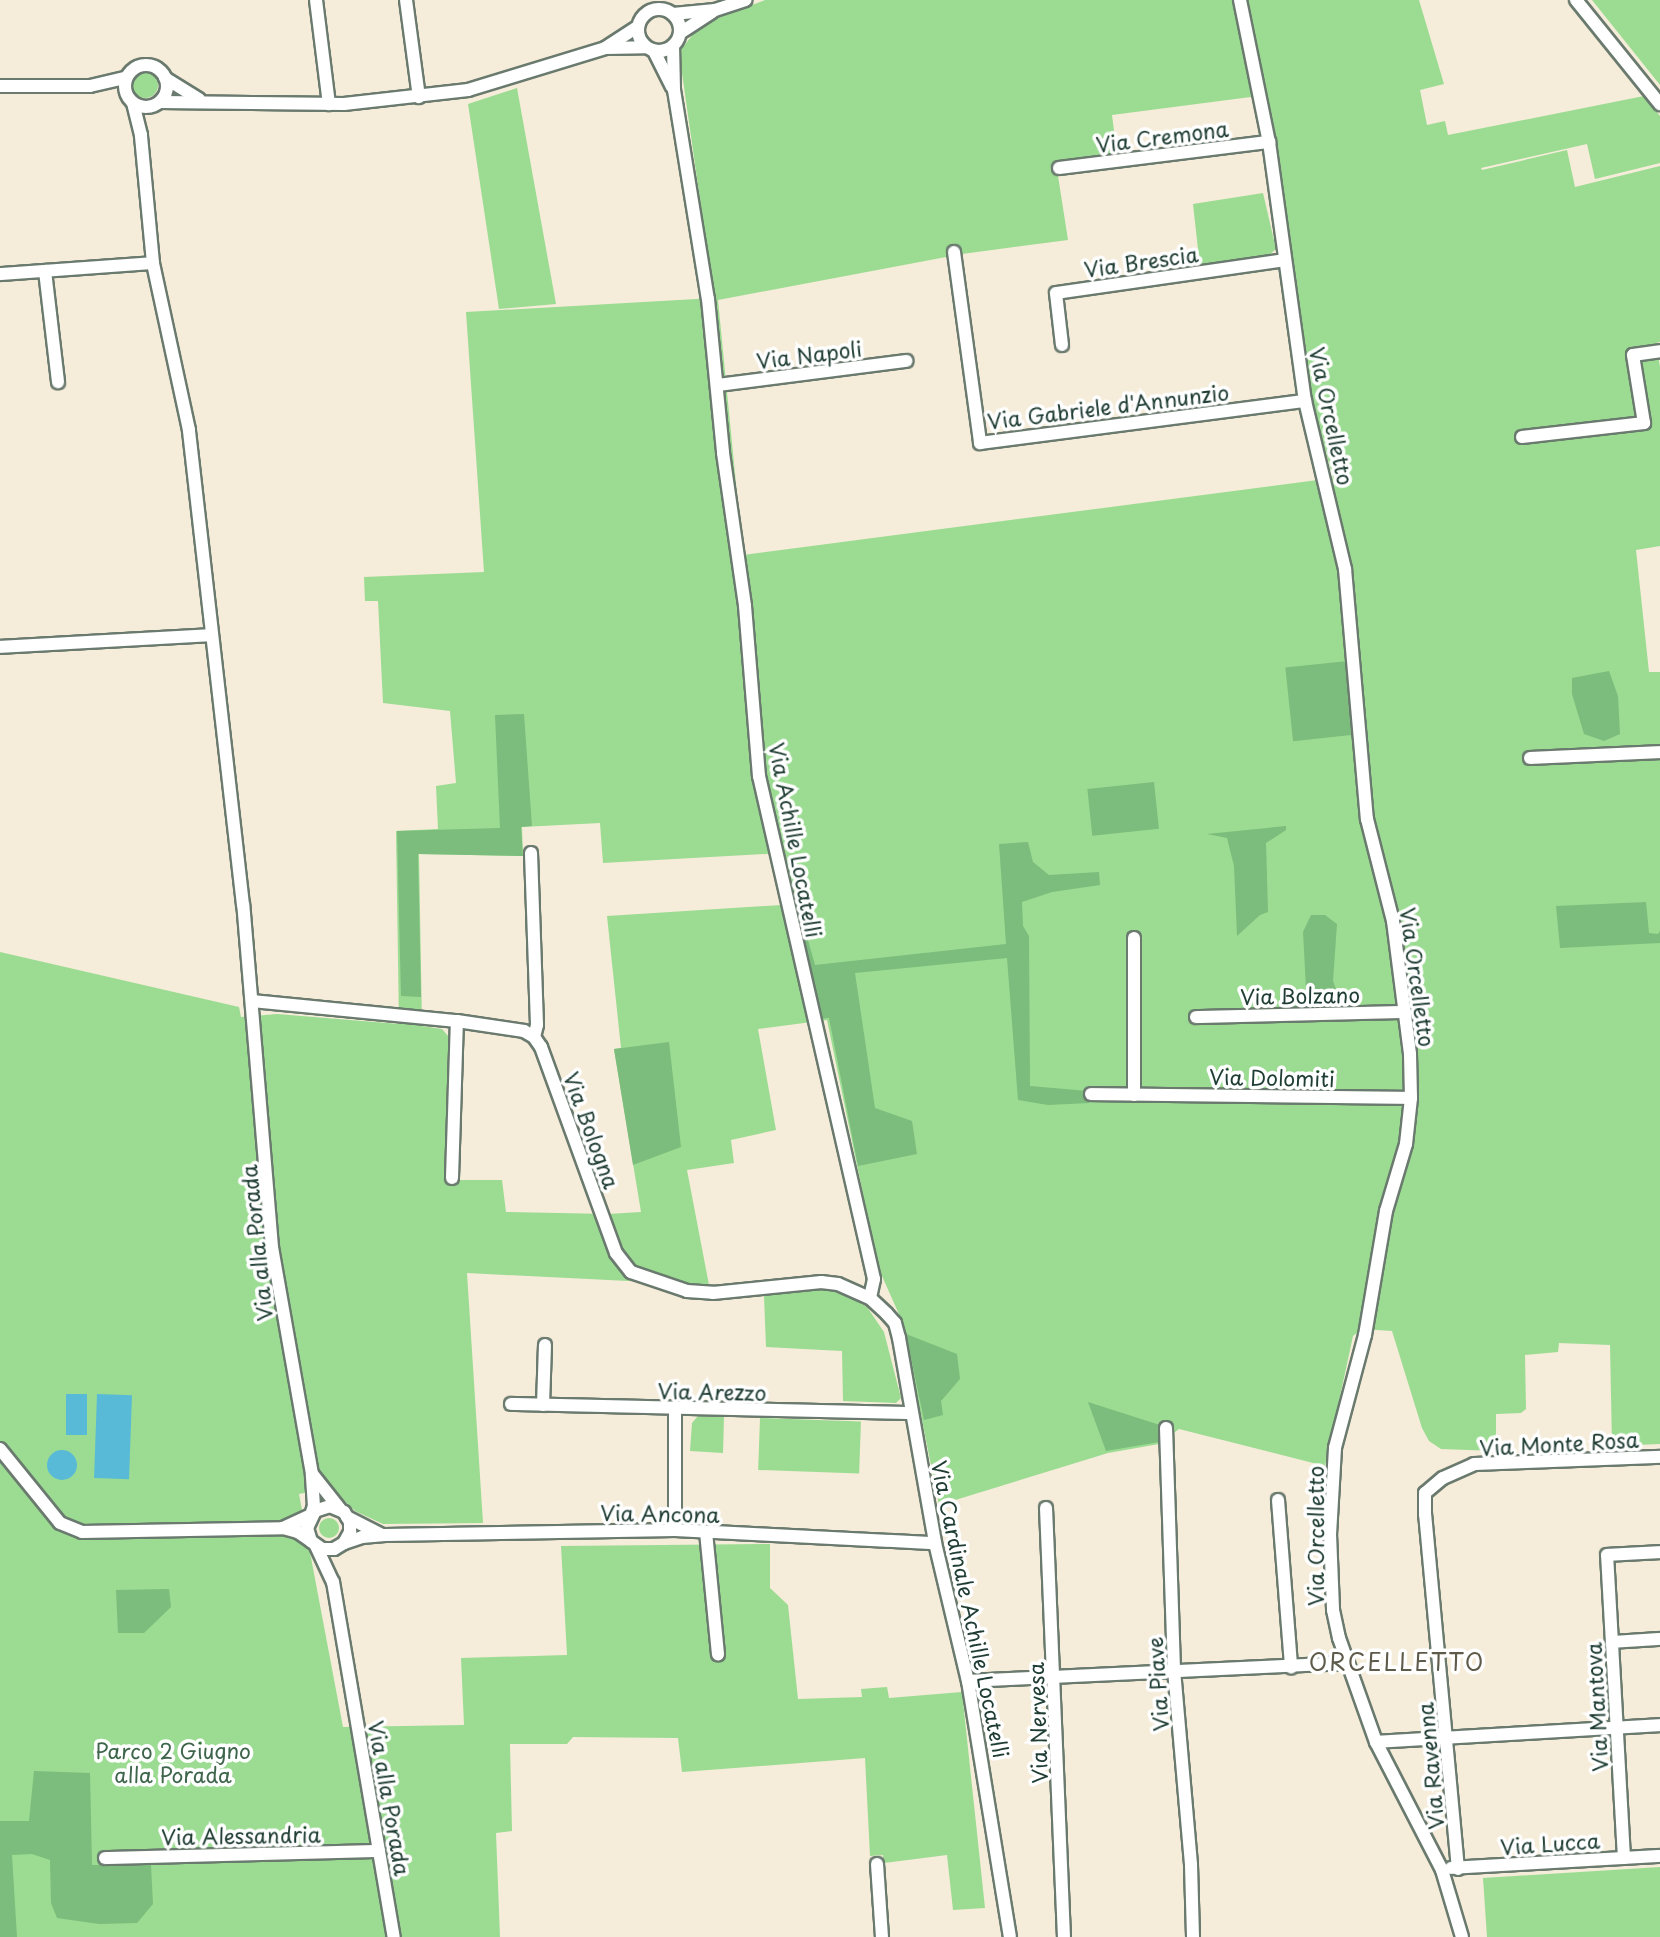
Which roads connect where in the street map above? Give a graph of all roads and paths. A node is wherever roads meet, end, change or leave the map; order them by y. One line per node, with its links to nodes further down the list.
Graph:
1 (316, 0): 23 (street)
2 (406, 0): 19 (street)
3 (648, 0): 9 (street)
4 (745, 0): 8 (street)
5 (1240, 0): 26 (street, Via Orcelletto)
6 (1576, 0): 24 (street)
7 (666, 8): 8 (street); 9 (street); 10 (street)
8 (715, 10): 10 (street)
9 (640, 21): 12 (street); 13 (street)
10 (680, 33): 11 (street)
11 (673, 46): 13 (street); 18 (street)
12 (605, 48): 13 (street); 19 (street)
13 (649, 49): 18 (street)
14 (126, 78): 15 (street); 17 (street); 21 (street)
15 (165, 79): 20 (street); 22 (street)
16 (0, 86): 17 (street)
17 (90, 86): 21 (street)
18 (674, 90): 37 (street, Via Achille Locatelli)
19 (419, 97): 23 (street)
20 (203, 100): 22 (street); 23 (street)
21 (130, 101): 22 (street); 25 (street, Via alla Porada)
22 (157, 104): 25 (street)
23 (329, 104)
24 (1660, 104)
25 (141, 135): 30 (street, Via alla Porada)
26 (1269, 142): 27 (street, Via Cremona); 29 (street, Via Orcelletto)
27 (1059, 168)
28 (954, 252): 38 (street, Via Gabriele d'Annunzio)
29 (1285, 260): 33 (street, Via Brescia); 38 (street, Via Orcelletto)
30 (153, 263): 31 (street); 40 (street, Via alla Porada)
31 (45, 271): 32 (street); 36 (street)
32 (0, 274)
33 (1062, 345)
34 (1660, 351): 39 (street)
35 (906, 361): 37 (street, Via Napoli)
36 (58, 382)
37 (718, 385): 55 (street, Via Achille Locatelli)
38 (1306, 401): 47 (street, Via Orcelletto)
39 (1522, 437)
40 (212, 635): 41 (street); 46 (street, Via alla Porada)
41 (0, 647)
42 (1660, 752): 43 (street)
43 (1530, 758)
44 (531, 853): 50 (street)
45 (1134, 938): 52 (street)
46 (252, 1004): 49 (street); 64 (street, Via alla Porada)
47 (1405, 1012): 48 (street, Via Bolzano); 53 (street, Via Orcelletto)
48 (1196, 1017)
49 (457, 1021): 50 (street); 54 (street)
50 (534, 1037): 55 (street, Via Bologna)
51 (1091, 1094): 52 (street, Via Dolomiti)
52 (1134, 1095): 53 (street, Via Dolomiti)
53 (1411, 1098): 82 (street, Via Orcelletto)
54 (452, 1178)
55 (870, 1298): 60 (street, Via Cardinale Achille Locatelli)
56 (545, 1345): 58 (street)
57 (511, 1404): 58 (street, Via Arezzo)
58 (543, 1405): 59 (street, Via Arezzo)
59 (675, 1410): 60 (street, Via Arezzo); 71 (street)
60 (912, 1413): 75 (street, Via Cardinale Achille Locatelli)
61 (1166, 1428): 84 (street, Via Piave)
62 (0, 1449): 70 (street)
63 (1660, 1457): 65 (street, Via Monte Rosa)
64 (313, 1474): 68 (street, Via alla Porada); 69 (street, Via alla Porada)
65 (1425, 1493): 89 (street, Via Ravenna)
66 (1278, 1500): 83 (street)
67 (1046, 1508): 85 (street, Via Nervesa)
68 (344, 1513): 69 (street); 73 (street, Via Ancona); 76 (street)
69 (311, 1515): 70 (street); 74 (street)
70 (283, 1528): 74 (street)
71 (675, 1531): 72 (street, Via Ancona); 73 (street, Via Ancona)
72 (706, 1532): 75 (street, Via Ancona); 81 (street)
73 (385, 1535): 76 (street, Via Ancona)
74 (313, 1543): 76 (street); 78 (street, Via alla Porada)
75 (935, 1543): 86 (street, Via Cardinale Achille Locatelli)
76 (342, 1545): 78 (street, Via alla Porada)
77 (1660, 1552): 80 (street, Via Mantova)
78 (333, 1582): 91 (street, Via alla Porada)
79 (1660, 1639): 80 (street)
80 (1612, 1642): 88 (street, Via Mantova)
81 (718, 1654)
82 (1347, 1663): 83 (street); 90 (street, Via Orcelletto)
83 (1291, 1667): 84 (street)
84 (1174, 1670): 85 (street); 102 (street, Via Piave)
85 (1055, 1677): 86 (street); 101 (street, Via Nervesa)
86 (968, 1681): 100 (street, Via Cardinale Achille Locatelli)
87 (1660, 1725): 88 (street)
88 (1616, 1727): 89 (street); 94 (street, Via Mantova)
89 (1447, 1738): 90 (street); 96 (street, Via Ravenna)
90 (1376, 1742): 97 (street, Via Orcelletto)
91 (379, 1852): 93 (street, Via Alessandria); 98 (street, Via alla Porada)
92 (1660, 1856): 94 (street, Via Lucca)
93 (105, 1858)
94 (1624, 1858): 96 (street, Via Lucca)
95 (877, 1864): 99 (street)
96 (1458, 1869): 97 (street, Via Lucca)
97 (1442, 1870): 103 (street, Via Orcelletto)
98 (394, 1937)
99 (882, 1937)
100 (1010, 1937)
101 (1064, 1937)
102 (1192, 1937)
103 (1462, 1937)

